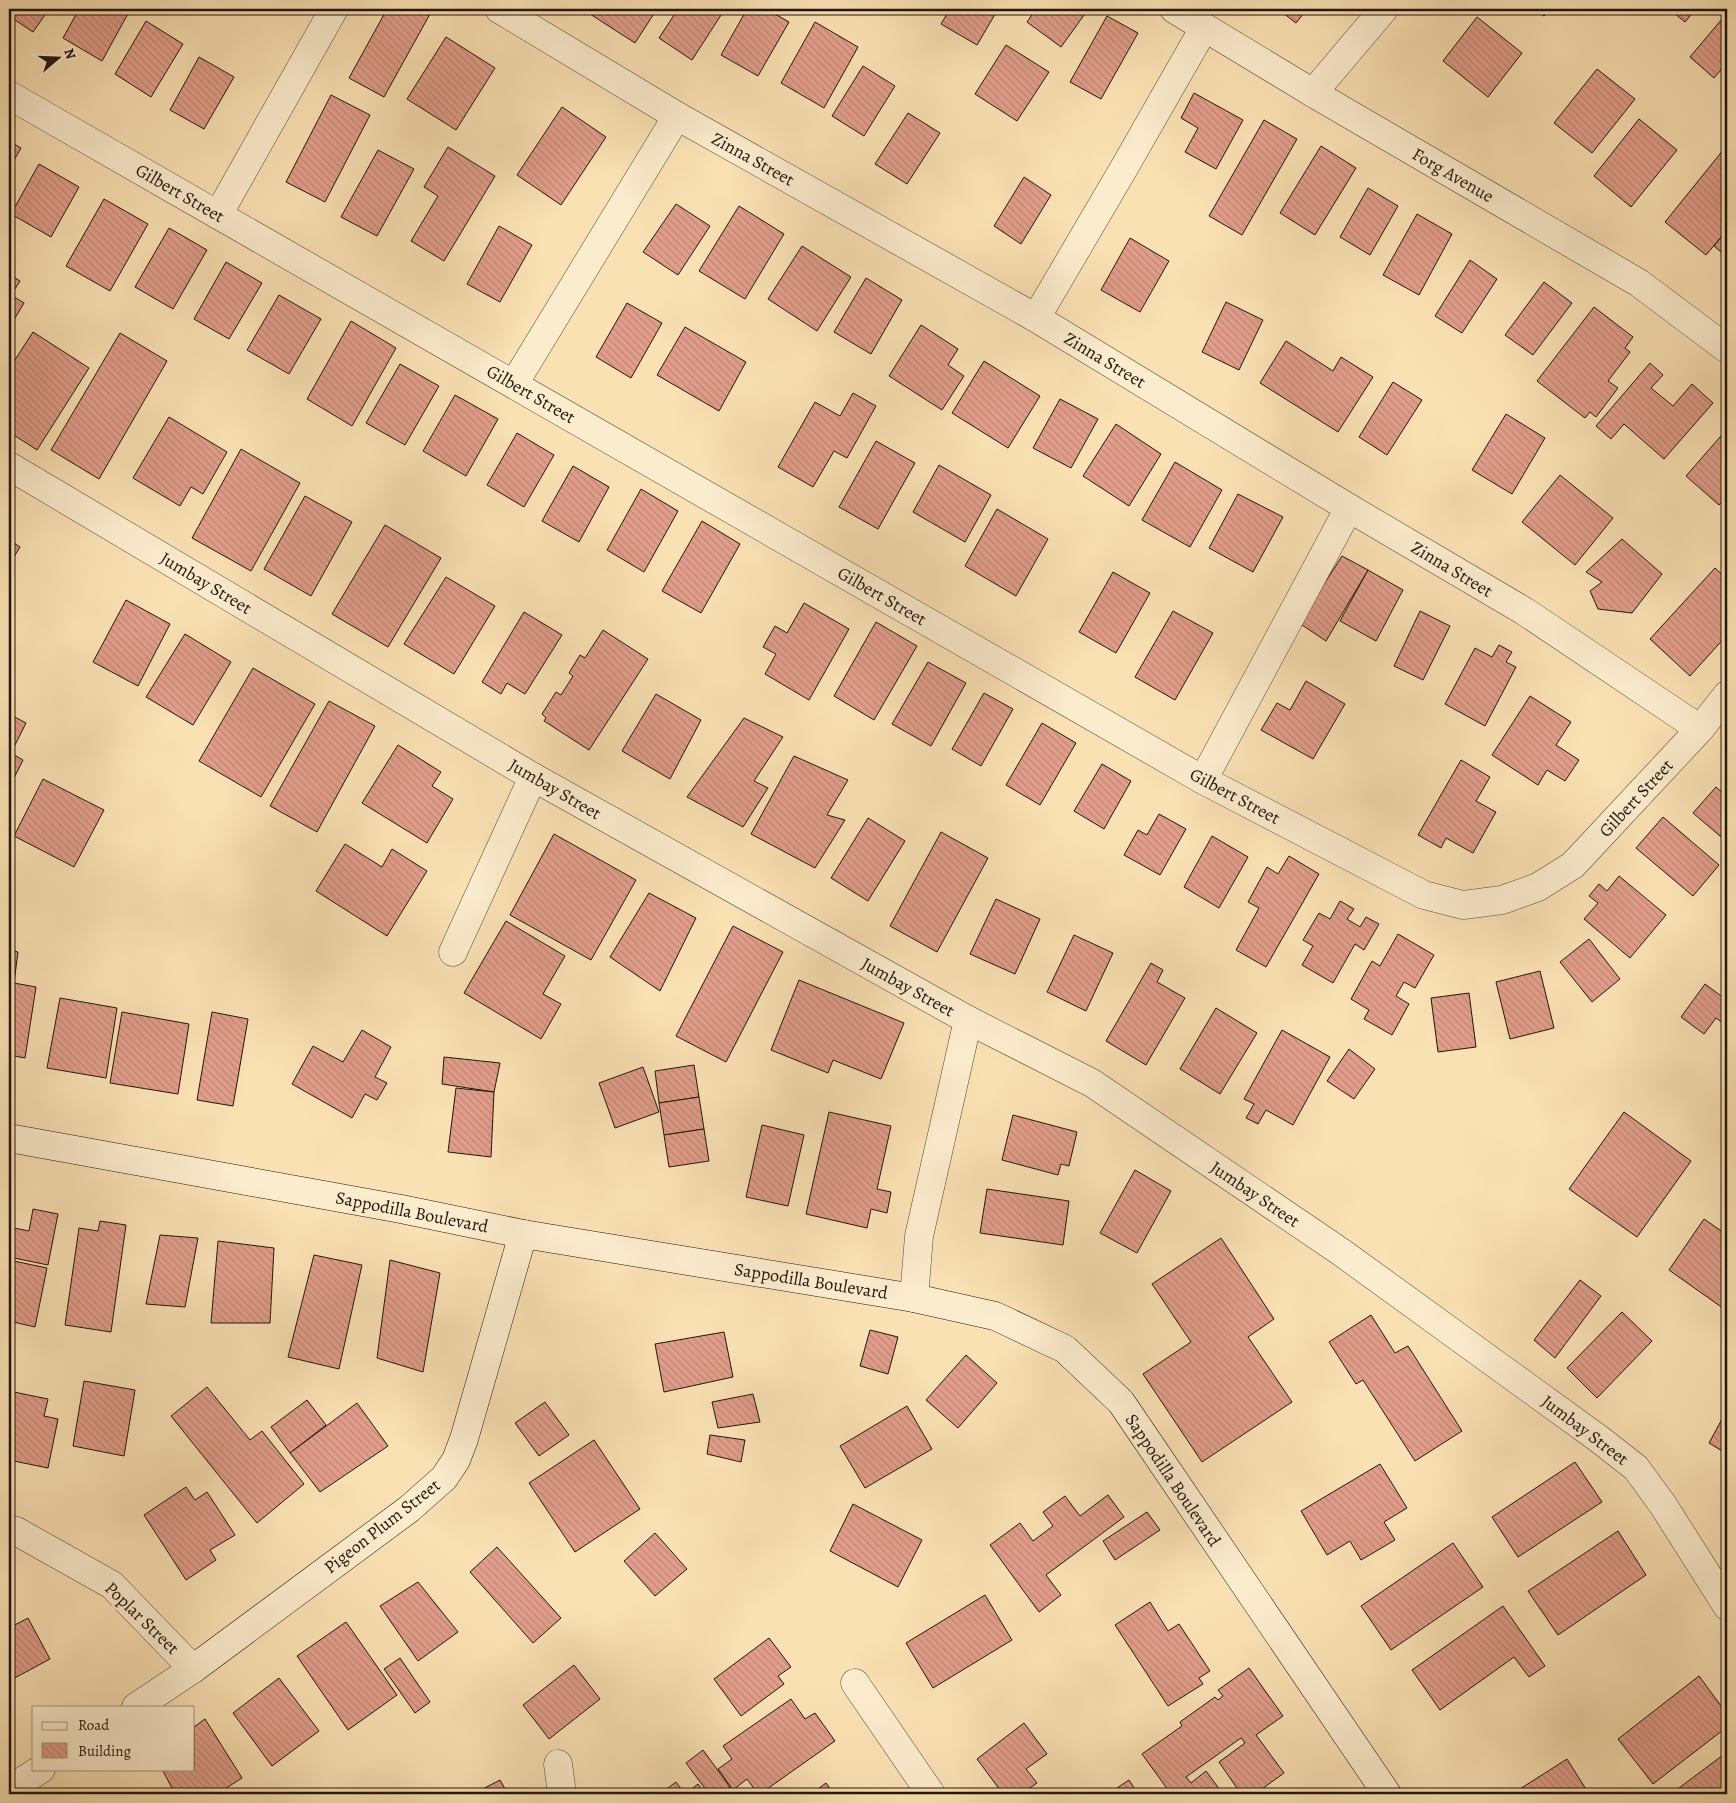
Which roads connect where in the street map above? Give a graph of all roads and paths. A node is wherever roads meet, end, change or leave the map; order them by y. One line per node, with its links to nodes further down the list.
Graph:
1 (334, 9): 9 (street)
2 (499, 9): 8 (street, Zinna Street)
3 (1174, 9): 5 (street, Forg Avenue)
4 (1384, 9): 6 (street)
5 (1204, 28): 6 (street, Forg Avenue); 10 (street)
6 (1313, 92): 11 (street, Forg Avenue)
7 (9, 95): 9 (street, Gilbert Street)
8 (676, 116): 10 (street, Zinna Street); 12 (street)
9 (218, 215): 12 (street, Gilbert Street)
10 (1036, 318): 14 (street, Zinna Street)
11 (1727, 349)
12 (514, 384): 18 (street, Gilbert Street)
13 (9, 466): 17 (street, Jumbay Street)
14 (1349, 508): 16 (street, Zinna Street); 18 (street)
15 (1727, 695): 16 (street, Gilbert Street)
16 (1700, 729): 18 (street, Gilbert Street)
17 (533, 777): 19 (street); 20 (street, Jumbay Street)
18 (1203, 780)
19 (453, 952)
20 (968, 1020): 23 (street); 25 (street, Jumbay Street)
21 (9, 1138): 22 (street, Sappodilla Boulevard)
22 (523, 1234): 23 (street, Sappodilla Boulevard); 26 (street, Pigeon Plum Street)
23 (914, 1298): 34 (street, Sappodilla Boulevard)
24 (9, 1530): 26 (street, Poplar Street)
25 (1727, 1606)
26 (193, 1669): 28 (street, Pigeon Plum Street)
27 (855, 1683): 33 (street)
28 (138, 1706)
29 (558, 1764): 32 (street)
30 (39, 1770): 31 (street)
31 (9, 1790)
32 (562, 1794)
33 (931, 1794)
34 (1387, 1794)

